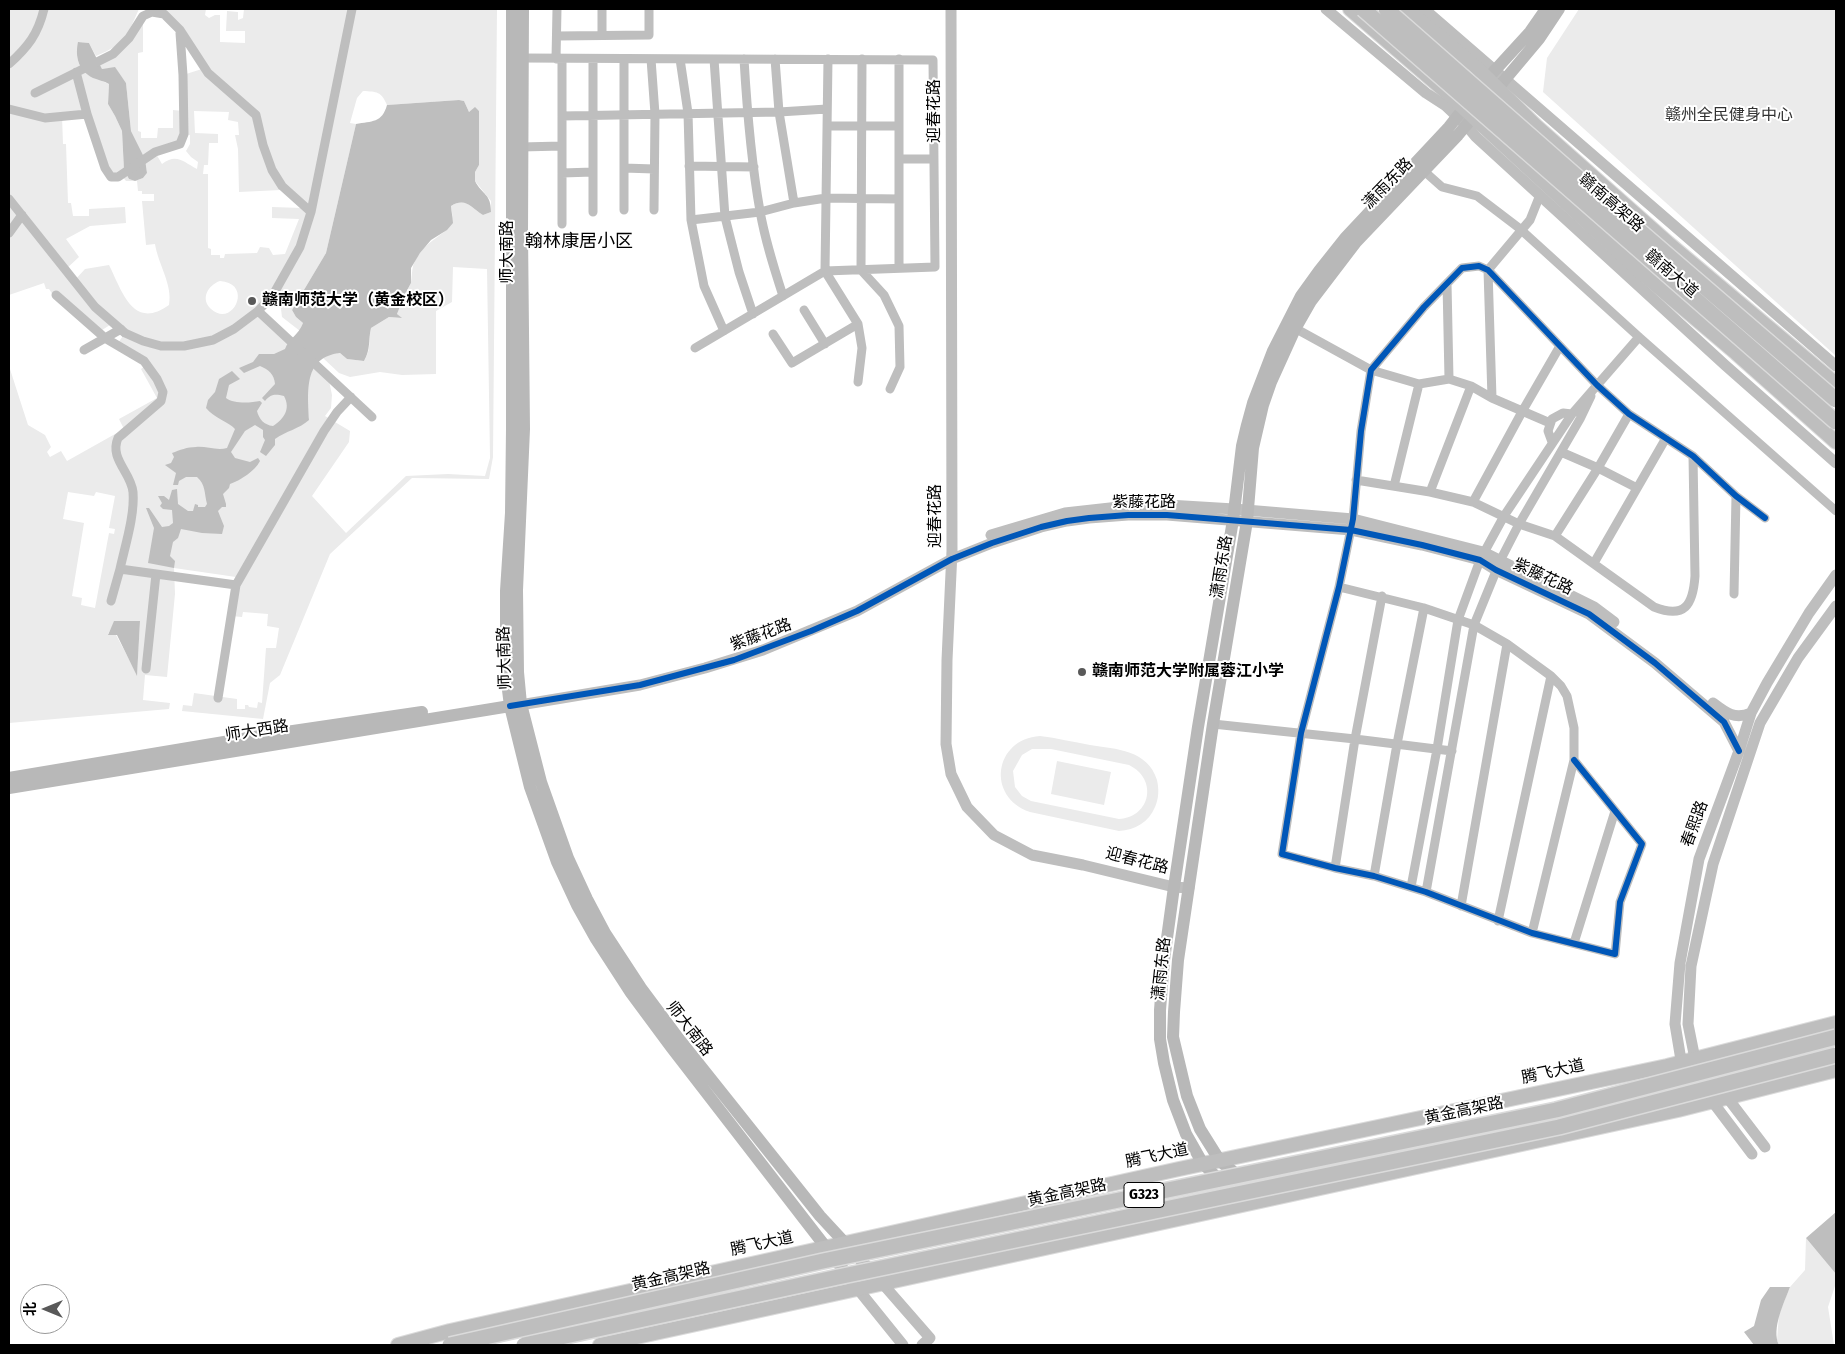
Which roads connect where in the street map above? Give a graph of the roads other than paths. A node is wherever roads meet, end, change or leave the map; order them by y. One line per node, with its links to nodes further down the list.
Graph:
1 (44, 9): 32 (street)
2 (352, 9): 71 (street)
3 (512, 9): 160 (main road, 师大南路)
4 (523, 9): 20 (main road, 师大南路)
5 (558, 9): 19 (street)
6 (602, 9): 18 (street)
7 (649, 9): 18 (street)
8 (952, 9): 140 (street, 迎春花路)
9 (1326, 9): 47 (street)
10 (1350, 9): 47 (main road, 赣南大道)
11 (1363, 9): 118 (highway, 赣南高架路, bridge)
12 (1386, 9): 112 (highway, 赣南高架路, bridge)
13 (1407, 9): 34 (main road, 赣南大道)
14 (1424, 9): 34 (street)
15 (1546, 9): 34 (main road, 潇雨东路)
16 (1559, 9): 34 (main road, 潇雨东路)
17 (180, 30): 33 (street); 42 (street); 71 (street)
18 (602, 35): 19 (street)
19 (557, 36): 21 (street)
20 (522, 58): 21 (street); 52 (main road, 师大南路)
21 (559, 58): 22 (street); 46 (street)
22 (593, 59): 23 (street); 44 (street)
23 (624, 59): 24 (street); 45 (street)
24 (651, 59): 25 (street); 43 (street)
25 (680, 59): 26 (street); 40 (street)
26 (714, 59): 27 (street); 41 (street)
27 (744, 59): 28 (street); 38 (street)
28 (775, 59): 29 (street); 39 (street)
29 (828, 59): 30 (street); 36 (street)
30 (862, 60): 31 (street); 49 (street)
31 (899, 60): 50 (street); 54 (street)
32 (9, 64)
33 (76, 72): 35 (street); 42 (street)
34 (1496, 79): 47 (main road, 潇雨东路); 101 (street); 106 (main road, 赣南大道)
35 (35, 93)
36 (827, 109): 39 (street); 48 (street)
37 (9, 110): 42 (street)
38 (747, 112): 39 (street); 41 (street); 57 (street)
39 (779, 112): 68 (street)
40 (688, 113): 41 (street); 43 (street); 55 (street)
41 (717, 113): 56 (street)
42 (88, 114)
43 (655, 114): 45 (street); 59 (street)
44 (593, 115): 45 (street); 46 (street); 61 (street)
45 (624, 115): 58 (street)
46 (562, 116): 51 (street)
47 (1465, 117): 60 (main road, 潇雨东路); 63 (street); 91 (main road, 潇雨东路); 121 (main road, 赣南大道)
48 (827, 126): 49 (street); 64 (street)
49 (862, 126): 50 (street); 66 (street)
50 (899, 126): 53 (street)
51 (562, 146): 52 (street); 62 (street)
52 (521, 147): 160 (main road, 师大南路)
53 (899, 159): 54 (street); 67 (street)
54 (934, 159): 80 (street)
55 (689, 166): 56 (street); 76 (street)
56 (721, 166): 57 (street); 75 (street)
57 (754, 167): 73 (street)
58 (624, 168): 59 (street); 69 (street)
59 (654, 168): 70 (street)
60 (1424, 171): 78 (street); 91 (main road, 潇雨东路)
61 (593, 172): 62 (street); 72 (street)
62 (562, 173): 77 (street)
63 (1540, 195): 78 (street); 124 (street)
64 (826, 198): 66 (street); 68 (street); 83 (street)
65 (9, 199): 74 (street)
66 (862, 199): 67 (street); 81 (street)
67 (899, 199): 80 (street)
68 (794, 203): 73 (street)
69 (624, 210)
70 (654, 210)
71 (310, 212): 88 (street)
72 (593, 212)
73 (760, 212): 75 (street); 86 (street)
74 (22, 215): 79 (street); 92 (street)
75 (724, 216): 76 (street); 89 (street)
76 (691, 220): 93 (street)
77 (562, 224)
78 (1522, 231): 82 (street); 95 (street)
79 (9, 233)
80 (899, 268): 81 (street)
81 (861, 270): 83 (street); 109 (street)
82 (1488, 270): 84 (street); 98 (street); 111 (street)
83 (825, 271): 86 (street); 90 (street)
84 (1447, 283): 102 (street); 103 (street)
85 (56, 295): 96 (street)
86 (782, 296): 89 (street)
87 (804, 310): 97 (street)
88 (258, 311): 92 (street); 110 (street)
89 (753, 314): 93 (street)
90 (858, 324): 97 (street); 104 (street)
91 (1291, 326): 102 (street); 133 (main road, 潇雨东路); 134 (main road, 潇雨东路)
92 (121, 329): 96 (street)
93 (724, 331): 99 (street)
94 (773, 334): 97 (street)
95 (1639, 337): 107 (street); 132 (street)
96 (105, 338): 100 (street); 144 (street)
97 (825, 344)
98 (1560, 346): 107 (street); 113 (street)
99 (695, 348)
100 (84, 350)
101 (1836, 366)
102 (1371, 370): 105 (street); 126 (street)
103 (1449, 379): 105 (street); 108 (street)
104 (858, 382)
105 (1419, 384): 127 (street)
106 (1836, 384)
107 (1597, 385): 114 (street); 115 (street); 122 (street)
108 (1471, 386): 111 (street); 129 (street)
109 (890, 390)
110 (351, 397): 116 (street); 147 (street)
111 (1492, 398): 113 (street)
112 (1836, 400)
113 (1523, 410): 117 (street); 131 (street)
114 (1572, 414): 117 (street); 120 (street)
115 (1629, 414): 119 (street); 125 (street)
116 (372, 417)
117 (1550, 422): 120 (street)
118 (1836, 422)
119 (1666, 438): 123 (street); 128 (street)
120 (1552, 442): 135 (street)
121 (1836, 442)
122 (1561, 452): 125 (street); 137 (street)
123 (1693, 456): 130 (street); 142 (street)
124 (1836, 463)
125 (1598, 468): 128 (street); 139 (street)
126 (1356, 480): 127 (street); 138 (street)
127 (1394, 486): 129 (street)
128 (1637, 488): 142 (street)
129 (1430, 492): 131 (street)
130 (1736, 496): 136 (street); 149 (street)
131 (1473, 502): 135 (street)
132 (1836, 511)
133 (1234, 514): 134 (street, 紫藤花路); 140 (street, 紫藤花路); 175 (main road, 潇雨东路)
134 (1247, 515): 138 (street, 紫藤花路); 162 (main road, 潇雨东路)
135 (1504, 516): 137 (street); 141 (street)
136 (1765, 518)
137 (1519, 524): 139 (street); 143 (street)
138 (1352, 525): 141 (street, 紫藤花路); 148 (street)
139 (1555, 536): 142 (street)
140 (952, 555): 160 (street, 紫藤花路); 175 (street, 迎春花路)
141 (1481, 556): 143 (street, 紫藤花路); 154 (street)
142 (1594, 563)
143 (1498, 565): 155 (street); 161 (street, 紫藤花路); 168 (street, 紫藤花路)
144 (120, 569): 145 (street); 151 (street)
145 (156, 574): 147 (street); 157 (street)
146 (1836, 575): 161 (street, 春熙路)
147 (236, 585): 159 (street)
148 (1339, 587): 150 (street); 163 (street)
149 (1734, 594)
150 (1382, 596): 153 (street); 164 (street)
151 (111, 601)
152 (1836, 606): 186 (street, 春熙路)
153 (1424, 608): 154 (street); 165 (street)
154 (1458, 620): 155 (street); 166 (street)
155 (1474, 625): 156 (street); 167 (street)
156 (1507, 644): 158 (street); 179 (street)
157 (146, 669)
158 (1551, 676): 169 (street); 180 (street)
159 (218, 698)
160 (515, 702): 170 (main road, 师大西路); 171 (main road, 师大西路); 197 (main road, 师大南路); 198 (main road, 师大南路)
161 (1751, 713): 168 (street, 春熙路)
162 (1213, 724): 163 (street); 177 (main road, 潇雨东路)
163 (1301, 733): 164 (street); 173 (street)
164 (1355, 739): 165 (street); 173 (street)
165 (1397, 744): 166 (street); 174 (street)
166 (1437, 749): 167 (street); 176 (street)
167 (1452, 751): 178 (street)
168 (1739, 752): 187 (street, 春熙路)
169 (1574, 760): 172 (street); 181 (street)
170 (9, 778)
171 (9, 788)
172 (1615, 811): 182 (street); 182 (street)
173 (1335, 868): 174 (street)
174 (1374, 876): 176 (street)
175 (1174, 887): 177 (street, 迎春花路); 194 (main road, 潇雨东路)
176 (1411, 887): 178 (street)
177 (1189, 888): 193 (main road, 潇雨东路)
178 (1426, 892): 179 (street)
179 (1461, 906): 180 (street)
180 (1498, 921): 181 (street)
181 (1532, 934): 182 (street)
182 (1574, 943)
183 (1836, 1023): 186 (main road, 腾飞大道)
184 (1836, 1037): 203 (highway, 黄金高架路 / G323, bridge)
185 (1836, 1055): 204 (highway, G323, bridge)
186 (1698, 1058): 187 (main road, 腾飞大道); 189 (street, 春熙路)
187 (1682, 1062): 190 (street, 春熙路); 193 (main road, 腾飞大道)
188 (1836, 1070): 189 (main road)
189 (1728, 1098): 190 (main road); 191 (street, 春熙路)
190 (1712, 1101): 192 (street, 春熙路); 195 (main road)
191 (1765, 1147)
192 (1752, 1154)
193 (1220, 1161): 194 (main road, 腾飞大道); 195 (main road, 潇雨东路)
194 (1203, 1164): 196 (main road, 潇雨东路); 197 (main road, 腾飞大道)
195 (1267, 1199): 196 (main road)
196 (1246, 1204): 199 (main road)
197 (845, 1243): 198 (main road, 腾飞大道); 199 (main road, 师大南路)
198 (825, 1248): 200 (main road, 师大南路); 202 (main road, 腾飞大道)
199 (882, 1283): 200 (main road); 201 (street)
200 (857, 1288): 205 (main road); 206 (street)
201 (926, 1342)
202 (398, 1345)
203 (450, 1345)
204 (524, 1345)
205 (600, 1345)
206 (903, 1345)

